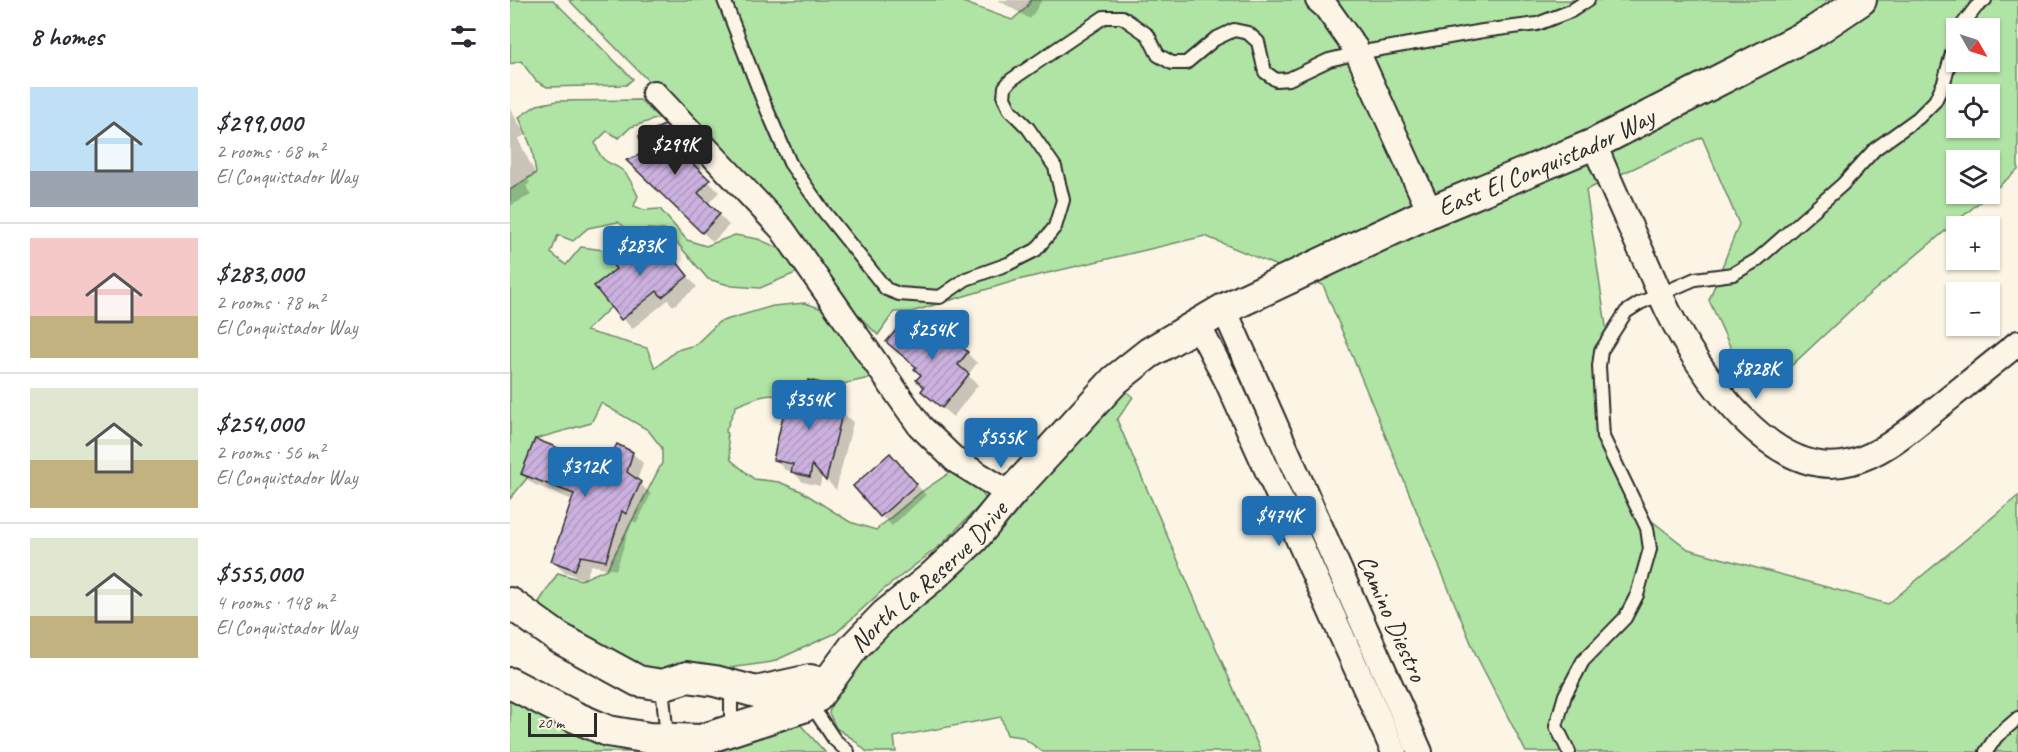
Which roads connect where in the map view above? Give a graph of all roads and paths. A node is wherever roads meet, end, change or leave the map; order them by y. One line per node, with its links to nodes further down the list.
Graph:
1 (724, 0): 7 (lane)
2 (1318, 0): 7 (street)
3 (1588, 0): 7 (lane)
4 (1861, 0): 10 (street, East El Conquistador Way)
5 (1985, 0): 6 (lane)
6 (1968, 18)
7 (1359, 53): 11 (street)
8 (1947, 72): 12 (lane)
9 (654, 93): 16 (street)
10 (1594, 144): 11 (street, East El Conquistador Way); 12 (street)
11 (1430, 212): 13 (street, East El Conquistador Way)
12 (1661, 293): 15 (street); 28 (lane)
13 (1224, 309): 14 (street, North La Reserve Drive); 27 (street, Camino Diestro)
14 (1198, 325): 16 (street, North La Reserve Drive); 26 (street, Camino Diestro)
15 (2018, 343)
16 (1010, 494): 21 (street, North La Reserve Drive)
17 (510, 603): 19 (street)
18 (510, 682): 24 (street, North La Reserve Drive)
19 (662, 685): 20 (street); 24 (lane)
20 (731, 685): 21 (street); 23 (lane)
21 (818, 694): 23 (street, North La Reserve Drive); 25 (lane)
22 (2018, 718): 29 (lane)
23 (731, 731): 24 (street, North La Reserve Drive)
24 (667, 739)
25 (848, 752)
26 (1394, 752)
27 (1420, 752)
28 (1569, 752)
29 (1986, 752)

